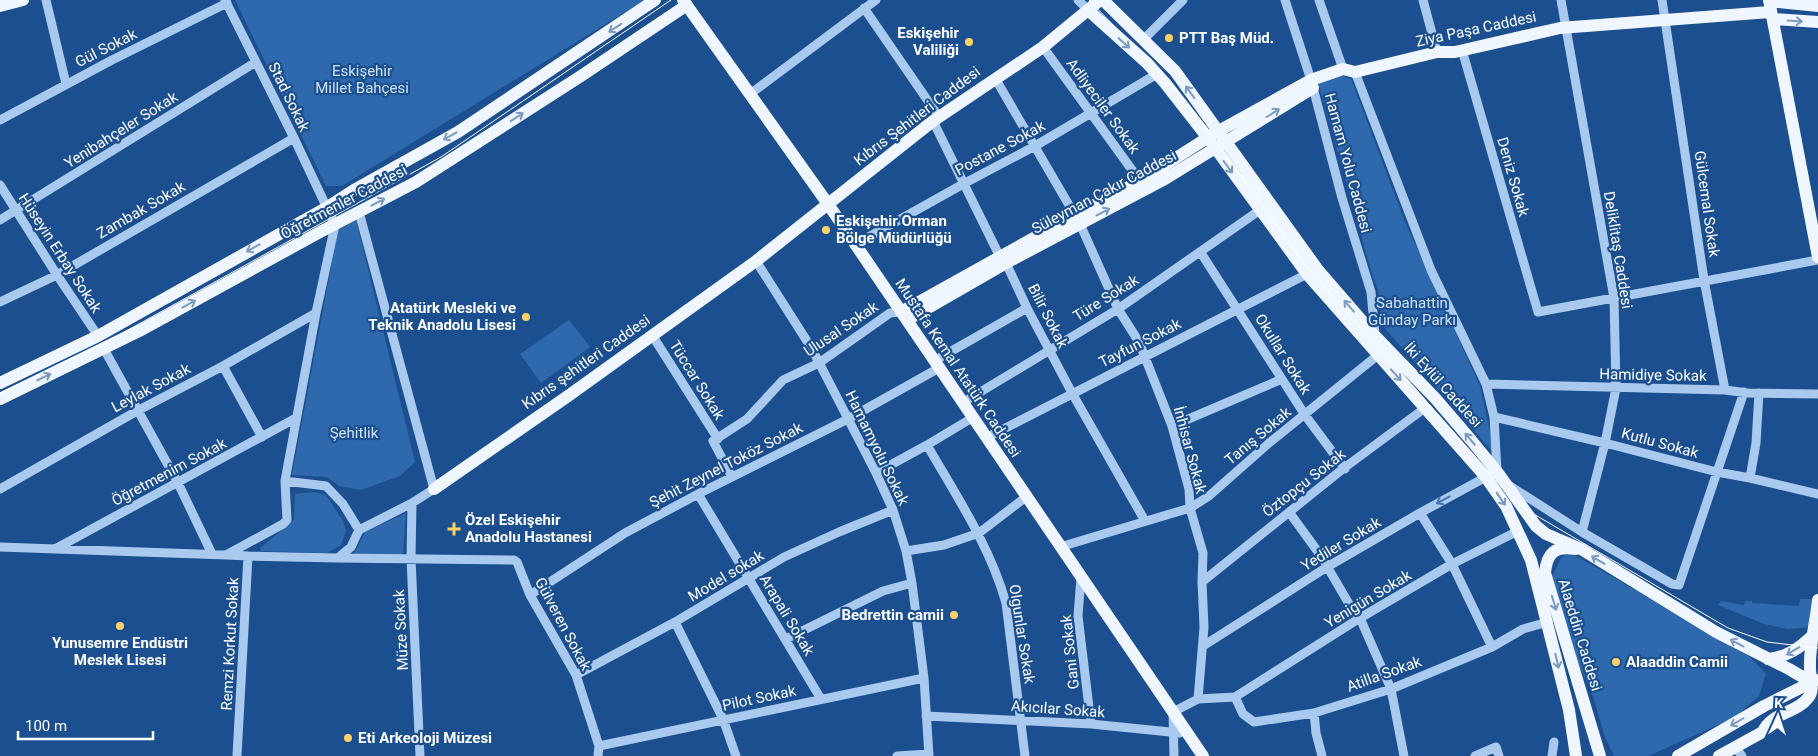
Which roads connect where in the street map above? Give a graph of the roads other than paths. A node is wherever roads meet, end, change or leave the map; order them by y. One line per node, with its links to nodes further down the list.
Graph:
1 (23, 0): 16 (main road)
2 (46, 0): 32 (street)
3 (655, 0): 46 (main road, Öğretmenler Caddesi, one-way to 46)
4 (876, 0): 18 (street)
5 (1078, 0): 20 (street, İki Eylül Caddesi)
6 (1100, 0): 20 (main road, Kıbrıs Şehitleri Caddesi)
7 (1103, 0): 24 (main road, İki Eylül Caddesi)
8 (1183, 0): 24 (street)
9 (1285, 0): 33 (street, Hamam Yolu Caddesi)
10 (1319, 0): 29 (street)
11 (1423, 0): 27 (street)
12 (1561, 0): 23 (street, Deliklitaş Caddesi)
13 (1662, 0): 21 (street, Gülcemal Sokak)
14 (226, 2): 28 (street, Stad Sokak); 32 (street, Gül Sokak)
15 (685, 2): 34 (main road, Mustafa Kemal Atatürk Caddesi); 49 (main road, Öğretmenler Caddesi, one-way to 15)
16 (0, 6)
17 (1818, 6): 19 (main road, Ziya Paşa Caddesi)
18 (864, 8): 34 (street); 36 (street, Bilir Sokak)
19 (1770, 8): 21 (main road, Ziya Paşa Caddesi); 22 (main road, Ziya Paşa Caddesi, one-way to 22); 55 (main road)
20 (1088, 10): 25 (main road, Kıbrıs Şehitleri Caddesi); 30 (main road, İki Eylül Caddesi, one-way to 30)
21 (1666, 21): 23 (main road, Ziya Paşa Caddesi); 60 (street, Gülcemal Sokak)
22 (1818, 22)
23 (1567, 27): 26 (main road, Ziya Paşa Caddesi); 61 (street, Deliklitaş Caddesi)
24 (1144, 39): 38 (main road, İki Eylül Caddesi, one-way to 24)
25 (1043, 47): 31 (main road, Kıbrıs Şehitleri Caddesi); 35 (street, Adliyeciler Sokak)
26 (1462, 50): 27 (main road, Ziya Paşa Caddesi); 61 (street, Deniz Sokak)
27 (1437, 52): 29 (main road, Ziya Paşa Caddesi)
28 (256, 62): 39 (street, Stad Sokak); 48 (street, Yenibahçeler Sokak)
29 (1349, 70): 33 (main road, Ziya Paşa Caddesi); 80 (street)
30 (1157, 74): 35 (street, Postane Sokak); 38 (main road, İki Eylül Caddesi)
31 (995, 78): 36 (main road, Kıbrıs Şehitleri Caddesi); 40 (street, İnhisar Sokak)
32 (66, 84): 37 (street, Gül Sokak)
33 (1312, 84): 38 (main road, Süleyman Çakır Caddesi); 41 (main road, Süleyman Çakır Caddesi, one-way to 33); 70 (street, Hamam Yolu Caddesi)
34 (750, 94): 45 (main road, Mustafa Kemal Atatürk Caddesi)
35 (1091, 112): 40 (street, Postane Sokak); 42 (street, Adliyeciler Sokak)
36 (936, 119): 43 (street, Bilir Sokak); 45 (main road, Kıbrıs Şehitleri Caddesi)
37 (0, 120)
38 (1214, 134): 41 (main road, İki Eylül Caddesi); 42 (main road, Süleyman Çakır Caddesi)
39 (294, 138): 46 (street, Stad Sokak); 59 (street, Zambak Sokak)
40 (1035, 146): 43 (street, Postane Sokak); 50 (street, İnhisar Sokak)
41 (1221, 146): 47 (main road, İki Eylül Caddesi, one-way to 47); 50 (main road, Süleyman Çakır Caddesi, one-way to 41); 70 (main road, İki Eylül Caddesi, one-way to 41)
42 (1140, 181): 50 (main road, Süleyman Çakır Caddesi)
43 (965, 183): 53 (street, Postane Sokak); 57 (street, Bilir Sokak)
44 (0, 186): 48 (street, Hüseyin Erbay Sokak)
45 (828, 204): 53 (main road, Mustafa Kemal Atatürk Caddesi); 56 (main road, Kıbrıs Şehitleri Caddesi)
46 (326, 208): 52 (street, Stad Sokak); 69 (main road, Öğretmenler Caddesi, one-way to 69)
47 (1260, 210): 54 (street, Türe Sokak); 58 (main road, İki Eylül Caddesi)
48 (16, 211): 51 (street, Yenibahçeler Sokak); 59 (street, Hüseyin Erbay Sokak)
49 (359, 212): 52 (main road, Öğretmenler Caddesi); 111 (street)
50 (1078, 219): 57 (main road, Süleyman Çakır Caddesi); 64 (street, İnhisar Sokak)
51 (0, 220)
52 (335, 225): 66 (street); 71 (main road, Öğretmenler Caddesi, one-way to 52)
53 (856, 244): 67 (main road, Mustafa Kemal Atatürk Caddesi)
54 (1201, 252): 64 (street, Türe Sokak); 65 (street, Okullar Sokak)
55 (1818, 258): 60 (street)
56 (756, 260): 68 (main road, Kıbrıs şehitleri Caddesi); 75 (street, Hamamyolu Sokak)
57 (1003, 260): 63 (street, Bilir Sokak); 67 (main road, Süleyman Çakır Caddesi)
58 (1307, 274): 65 (street, Tayfun Sokak); 73 (main road, İki Eylül Caddesi)
59 (57, 275): 62 (street, Zambak Sokak); 69 (street, Hüseyin Erbay Sokak)
60 (1704, 280): 61 (street); 82 (street, Gülcemal Sokak)
61 (1614, 298): 81 (street, Deliklitaş Caddesi)
62 (0, 302)
63 (1027, 308): 72 (street, Bilir Sokak); 76 (street, Şehit Zeynel Toköz Sokak)
64 (1118, 309): 72 (street, Türe Sokak); 74 (street, İnhisar Sokak)
65 (1239, 310): 74 (street, Tayfun Sokak); 78 (street, Okullar Sokak)
66 (316, 313): 77 (street, Leylak Sokak); 93 (street)
67 (904, 316): 75 (street, Ulusal Sokak); 76 (main road, Mustafa Kemal Atatürk Caddesi)
68 (652, 335): 99 (street, Tüccar Sokak); 111 (main road, Kıbrıs şehitleri Caddesi)
69 (98, 336): 79 (main road, Öğretmenler Caddesi)
70 (1375, 336): 105 (main road, İki Eylül Caddesi, one-way to 70)
71 (104, 349): 87 (main road, Öğretmenler Caddesi, one-way to 71); 90 (street)
72 (1050, 349): 84 (street, Bilir Sokak); 88 (street, Türe Sokak)
73 (1378, 355): 89 (main road, İki Eylül Caddesi, one-way to 89); 91 (street, Tanış Sokak)
74 (1144, 356): 84 (street, Tayfun Sokak); 96 (street, İnhisar Sokak)
75 (819, 363): 95 (street, Hamamyolu Sokak); 99 (street, Ulusal Sokak)
76 (936, 364): 88 (main road, Mustafa Kemal Atatürk Caddesi); 95 (street, Şehit Zeynel Toköz Sokak)
77 (223, 366): 90 (street, Leylak Sokak); 97 (street)
78 (1282, 379): 91 (street, Okullar Sokak); 96 (street)
79 (0, 383)
80 (1486, 384): 81 (street, Hamidiye Sokak); 92 (street)
81 (1616, 388): 82 (street, Hamidiye Sokak); 100 (street, Deliklitaş Caddesi)
82 (1725, 390): 83 (street, Hamidiye Sokak)
83 (1744, 392): 85 (street, Hamidiye Sokak); 103 (street)
84 (1072, 393): 98 (street, Tayfun Sokak); 121 (street, Bilir Sokak)
85 (1759, 393): 86 (street, Hamidiye Sokak); 107 (street)
86 (1818, 394)
87 (0, 399)
88 (962, 403): 94 (main road, Mustafa Kemal Atatürk Caddesi)
89 (1425, 408): 102 (street, Öztopçu Sokak); 105 (main road, İki Eylül Caddesi)
90 (137, 411): 109 (street); 112 (street, Leylak Sokak)
91 (1305, 415): 102 (street, Okullar Sokak); 117 (street, Tanış Sokak)
92 (1494, 417): 100 (street, Kutlu Sokak); 105 (street)
93 (296, 418): 97 (street, Öğretmenim Sokak); 108 (street)
94 (972, 418): 98 (main road, Mustafa Kemal Atatürk Caddesi); 101 (street)
95 (848, 419): 104 (street, Hamamyolu Sokak); 106 (street, Şehit Zeynel Toköz Sokak)
96 (1172, 426): 117 (street, İnhisar Sokak)
97 (262, 437): 109 (street, Öğretmenim Sokak)
98 (986, 438): 115 (main road, Mustafa Kemal Atatürk Caddesi)
99 (718, 439): 106 (street)
100 (1605, 443): 103 (street, Kutlu Sokak); 124 (street, Deliklitaş Caddesi)
101 (927, 445): 104 (street); 125 (street, Olgunlar Sokak)
102 (1345, 469): 119 (street, Öztopçu Sokak)
103 (1717, 472): 107 (street, Kutlu Sokak); 124 (street)
104 (876, 473): 118 (street, Hamamyolu Sokak)
105 (1491, 474): 110 (main road, İki Eylül Caddesi); 120 (street, Yediler Sokak, one-way to 120); 123 (main road, İki Eylül Caddesi, one-way to 123)
106 (732, 477): 113 (street, Şehit Zeynel Toköz Sokak)
107 (1750, 478): 114 (street, Kutlu Sokak)
108 (285, 481): 122 (street); 132 (street)
109 (178, 483): 128 (street, Öğretmenim Sokak); 131 (street)
110 (1505, 484): 124 (street); 129 (main road, İki Eylül Caddesi)
111 (434, 488): 116 (street)
112 (0, 489)
113 (698, 494): 139 (street, Arapali Sokak); 142 (street, Şehit Zeynel Toköz Sokak)
114 (1818, 494)
115 (1026, 497): 125 (street); 127 (main road, Mustafa Kemal Atatürk Caddesi)
116 (412, 503): 122 (street); 135 (street, Müze Sokak)
117 (1190, 508): 121 (street, Tanış Sokak); 140 (street, İnhisar Sokak)
118 (893, 510): 130 (street, Hamamyolu Sokak); 139 (street, Model sokak)
119 (1289, 512): 137 (street); 140 (street, Öztopçu Sokak)
120 (1420, 513): 136 (street); 137 (street, Yediler Sokak)
121 (1145, 522): 127 (street, Tanış Sokak)
122 (359, 530): 134 (street)
123 (1518, 531): 136 (street, Yenigün Sokak); 146 (main road, Alaeddin Caddesi)
124 (1582, 532)
125 (978, 533): 130 (street); 164 (street, Olgunlar Sokak)
126 (0, 547): 128 (street, Remzi Korkut Sokak)
127 (1060, 547): 138 (main road, Mustafa Kemal Atatürk Caddesi)
128 (55, 549): 131 (street, Remzi Korkut Sokak)
129 (1580, 549): 152 (main road, İki Eylül Caddesi, one-way to 129); 184 (main road, Alaeddin Caddesi, one-way to 184)
130 (906, 551): 141 (street, Hamamyolu Sokak)
131 (212, 554): 132 (street, Remzi Korkut Sokak)
132 (226, 555): 133 (street, Remzi Korkut Sokak)
133 (248, 556): 134 (street); 171 (street, Remzi Korkut Sokak)
134 (338, 558): 135 (street)
135 (411, 559): 142 (street, Gülveren Sokak); 172 (street, Müze Sokak)
136 (1452, 564): 144 (street, Yenigün Sokak); 150 (street)
137 (1327, 567): 144 (street); 149 (street, Yediler Sokak)
138 (1081, 577): 160 (main road, Mustafa Kemal Atatürk Caddesi); 165 (street, Gani Sokak)
139 (748, 578): 145 (street, Model sokak); 148 (street, Arapali Sokak)
140 (1202, 582): 149 (street, İnhisar Sokak)
141 (912, 583): 148 (street); 154 (street, Hamamyolu Sokak)
142 (530, 595): 153 (street, Gülveren Sokak)
143 (1818, 600): 147 (main road)
144 (1360, 618): 155 (street); 157 (street, Yenigün Sokak)
145 (675, 622): 153 (street, Model sokak); 163 (street)
146 (1548, 622): 150 (street, Atilla Sokak); 183 (main road, Alaeddin Caddesi, one-way to 183)
147 (1813, 635): 151 (main road); 152 (main road, one-way to 152)
148 (786, 639): 158 (street, Arapali Sokak)
149 (1203, 646): 159 (street, İnhisar Sokak)
150 (1492, 647): 155 (street, Atilla Sokak)
151 (1815, 655): 156 (main road)
152 (1768, 659): 156 (main road, İki Eylül Caddesi)
153 (576, 675): 168 (street, Gülveren Sokak)
154 (924, 678): 158 (street, Pilot Sokak); 162 (street, Hamamyolu Sokak)
155 (1391, 689): 161 (street, Atilla Sokak); 179 (street)
156 (1815, 691): 169 (main road); 185 (main road, one-way to 185)
157 (1235, 697): 159 (street); 161 (street, Atilla Sokak)
158 (822, 698): 163 (street, Pilot Sokak)
159 (1198, 699): 160 (street)
160 (1173, 712): 166 (main road, Mustafa Kemal Atatürk Caddesi)
161 (1314, 713): 178 (street)
162 (926, 716): 164 (street, Akıcılar Sokak); 170 (street, Hamamyolu Sokak)
163 (723, 719): 168 (street, Pilot Sokak); 173 (street)
164 (1021, 720): 165 (street, Akıcılar Sokak); 175 (street, Olgunlar Sokak)
165 (1091, 724): 166 (street, Akıcılar Sokak)
166 (1180, 733): 176 (street); 177 (main road, Mustafa Kemal Atatürk Caddesi)
167 (1554, 742): 182 (street)
168 (599, 751)
169 (1738, 752): 186 (main road)
170 (929, 755): 174 (street)
171 (236, 756)
172 (420, 756)
173 (736, 756)
174 (897, 756)
175 (1025, 756)
176 (1174, 756)
177 (1202, 756)
178 (1322, 756)
179 (1404, 756)
180 (1475, 756): 181 (street)
181 (1499, 756)
182 (1552, 756)
183 (1576, 756)
184 (1600, 756)
185 (1678, 756)
186 (1719, 756)

